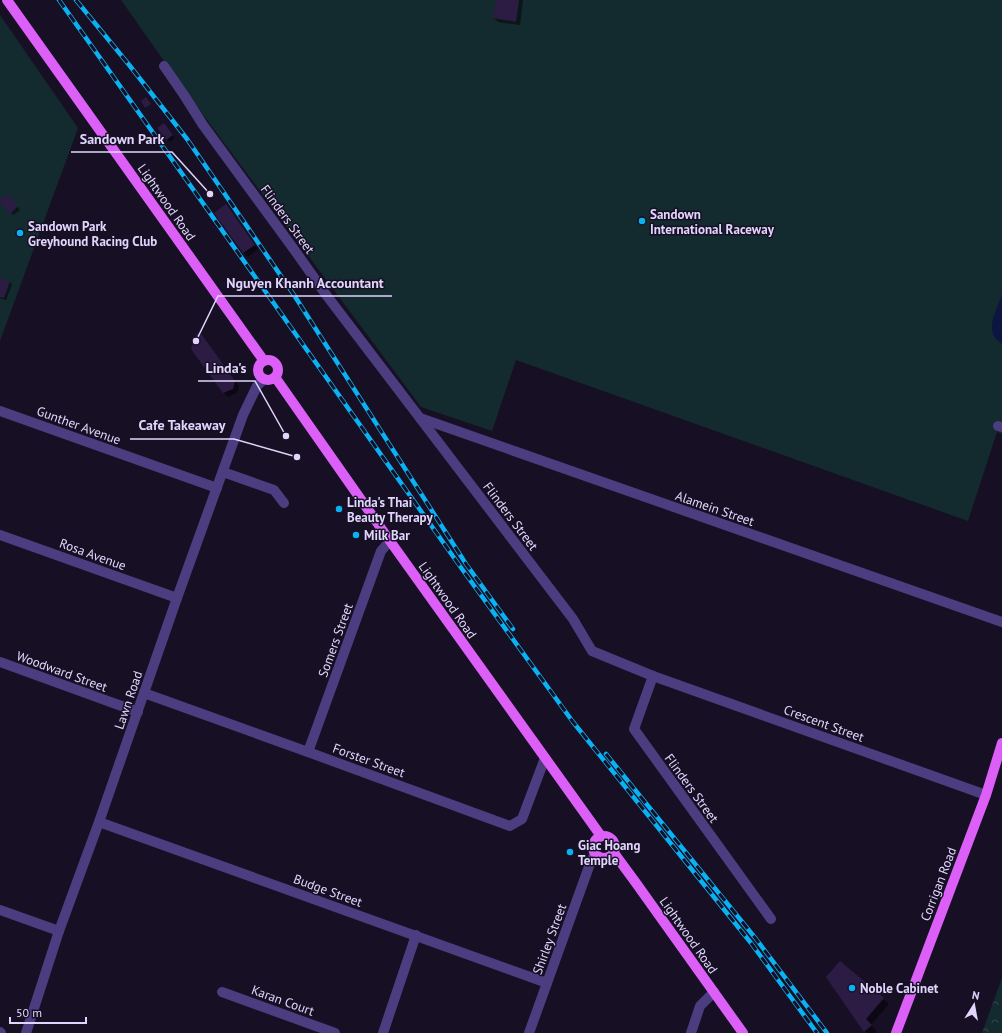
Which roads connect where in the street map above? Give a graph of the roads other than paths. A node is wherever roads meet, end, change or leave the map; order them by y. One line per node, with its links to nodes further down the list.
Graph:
1 (7, 0): 3 (main road, Lightwood Road)
2 (164, 66): 7 (street, Flinders Street)
3 (264, 361): 4 (main road); 5 (main road)
4 (275, 377): 5 (main road); 12 (main road, Lightwood Road)
5 (264, 379): 8 (street, Lawn Road)
6 (0, 411): 9 (street, Gunther Avenue)
7 (420, 418): 14 (street, Alamein Street); 16 (street, Flinders Street)
8 (223, 472): 9 (street, Lawn Road); 10 (street)
9 (217, 488): 13 (street, Lawn Road)
10 (284, 503)
11 (0, 535): 13 (street, Rosa Avenue)
12 (390, 541): 20 (street, Somers Street); 21 (main road, Lightwood Road)
13 (177, 598): 17 (street, Lawn Road)
14 (1002, 622)
15 (0, 662): 18 (street, Woodward Street)
16 (653, 676): 22 (street, Crescent Street); 28 (street, Flinders Street)
17 (144, 693): 18 (street, Lawn Road); 20 (street, Forster Street)
18 (138, 712): 23 (street, Lawn Road)
19 (1002, 743): 22 (main road, Corrigan Road)
20 (308, 752): 21 (street, Forster Street)
21 (545, 758): 24 (main road, Lightwood Road)
22 (986, 795): 40 (main road, Corrigan Road)
23 (99, 822): 29 (street, Lawn Road); 30 (street, Budge Street)
24 (601, 836): 25 (main road); 26 (main road)
25 (614, 853): 26 (main road); 33 (main road, Lightwood Road)
26 (595, 854): 31 (street, Shirley Street)
27 (0, 910): 29 (street)
28 (771, 919)
29 (59, 931): 34 (street, Lawn Road)
30 (416, 935): 31 (street, Budge Street); 36 (street)
31 (547, 983): 37 (street, Shirley Street)
32 (222, 992): 35 (street, Karan Court)
33 (714, 992): 38 (street); 39 (main road, Lightwood Road)
34 (26, 1033)
35 (335, 1033)
36 (383, 1033)
37 (530, 1033)
38 (691, 1033)
39 (743, 1033)
40 (896, 1033)

